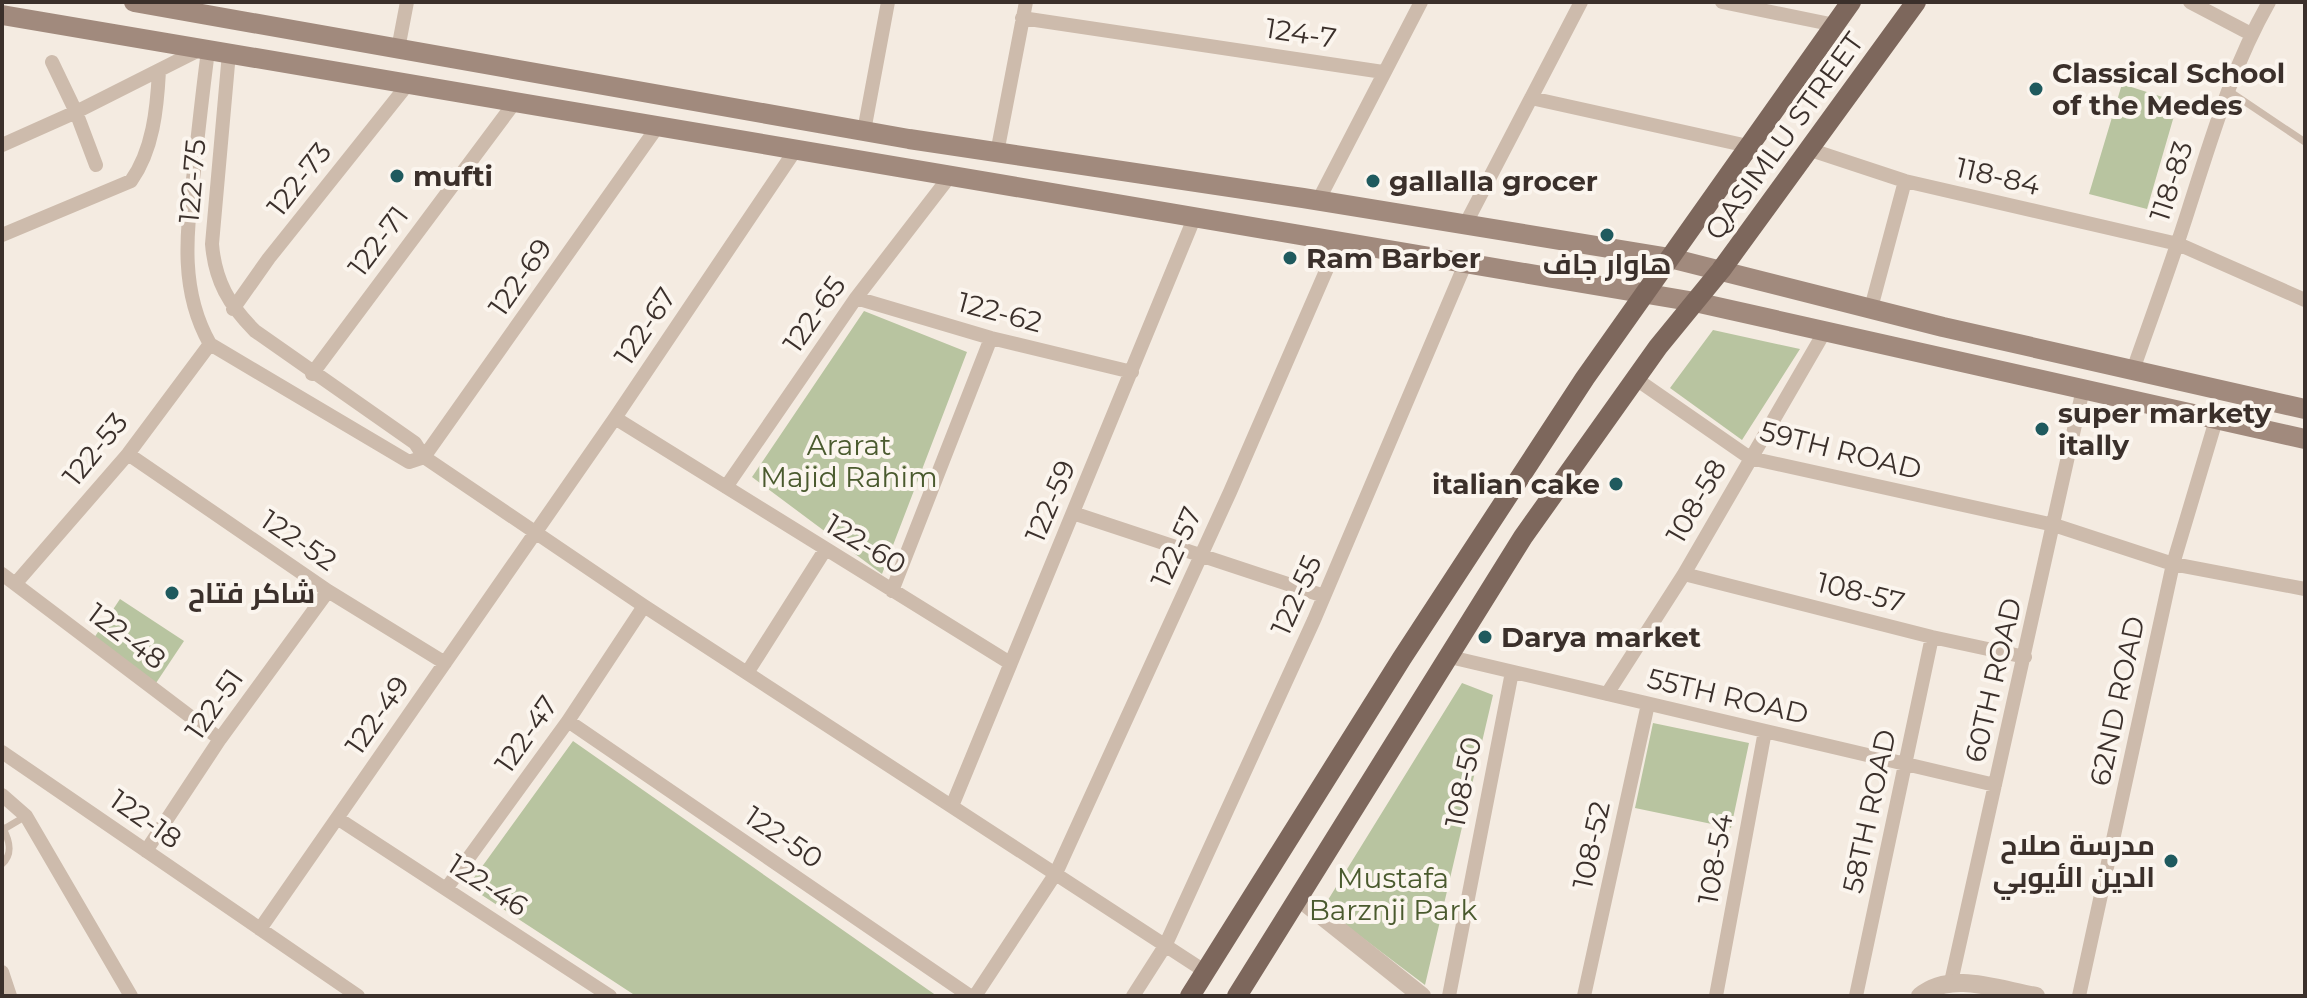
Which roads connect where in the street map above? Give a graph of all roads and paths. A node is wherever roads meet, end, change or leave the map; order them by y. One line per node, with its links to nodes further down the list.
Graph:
1 (134, 2): 16 (main road)
2 (407, 2): 16 (street)
3 (888, 2): 28 (street)
4 (1026, 2): 13 (street)
5 (1421, 2): 21 (street)
6 (1581, 2): 24 (street)
7 (1722, 2): 14 (street)
8 (1851, 2): 14 (main road, QASIMLU STREET)
9 (1916, 2): 34 (main road, QASIMLU STREET)
10 (2190, 2): 15 (street)
11 (2269, 2): 15 (street, 118-83)
12 (2, 15): 17 (main road)
13 (1022, 18): 21 (street, 124-7); 35 (street)
14 (1835, 25): 32 (main road, QASIMLU STREET)
15 (2251, 34): 23 (street, 118-83)
16 (398, 49): 28 (main road)
17 (204, 50): 18 (main road); 20 (street); 58 (street)
18 (229, 53): 22 (main road); 54 (street, 122-75)
19 (52, 62): 26 (street)
20 (159, 71): 26 (street); 43 (street)
21 (1383, 72): 40 (street)
22 (408, 84): 25 (main road); 54 (street, 122-73)
23 (2227, 90): 30 (lane); 45 (street, 118-83)
24 (1531, 98): 32 (street); 42 (street)
25 (515, 102): 27 (main road); 62 (street, 122-71)
26 (76, 112): 31 (street); 36 (street)
27 (658, 126): 33 (main road); 70 (street, 122-69)
28 (864, 131): 29 (main road)
29 (909, 139): 35 (main road); 37 (main road)
30 (2305, 142)
31 (2, 145)
32 (1748, 146): 46 (main road, QASIMLU STREET)
33 (796, 149): 37 (main road); 66 (street, 122-67)
34 (1808, 149): 39 (street, 118-84); 48 (main road, QASIMLU STREET)
35 (997, 153): 40 (main road)
36 (96, 165)
37 (903, 168): 38 (main road)
38 (950, 176): 41 (main road); 50 (street, 122-65)
39 (1905, 181): 45 (street, 118-84); 53 (street)
40 (1318, 201): 42 (main road)
41 (1195, 216): 44 (main road); 61 (street, 122-59)
42 (1465, 225): 46 (main road)
43 (2, 235)
44 (1339, 241): 47 (main road); 77 (street, 122-57)
45 (2178, 244): 51 (street, 118-84); 60 (street, 118-83)
46 (1670, 258): 48 (main road); 49 (main road, QASIMLU STREET)
47 (1466, 262): 49 (main road); 85 (street, 122-55)
48 (1721, 270): 52 (main road, QASIMLU STREET); 53 (main road)
49 (1647, 293): 52 (main road); 115 (main road, QASIMLU STREET)
50 (856, 298): 57 (street, 122-62); 72 (street, 122-65)
51 (2305, 300)
52 (1695, 302): 56 (main road); 63 (main road, QASIMLU STREET)
53 (1871, 308): 55 (main road)
54 (233, 309): 62 (street)
55 (1943, 327): 59 (main road); 60 (main road)
56 (1825, 331): 59 (main road); 71 (street, 108-58)
57 (991, 338): 61 (street, 122-62); 84 (street)
58 (210, 344): 69 (street, 122-53); 70 (street)
59 (1936, 356): 64 (main road)
60 (2133, 370): 65 (main road)
61 (1132, 372): 73 (street, 122-59)
62 (312, 374): 70 (street)
63 (1636, 379): 71 (street, 59TH ROAD); 88 (main road, QASIMLU STREET)
64 (2083, 389): 67 (main road); 74 (street, 60TH ROAD)
65 (2305, 409)
66 (615, 418): 72 (street, 122-60); 75 (street, 122-67)
67 (2216, 420): 68 (main road); 78 (street, 62ND ROAD)
68 (2305, 439)
69 (128, 454): 81 (street, 122-53); 83 (street, 122-52)
70 (424, 457): 75 (street)
71 (1750, 458): 74 (street, 59TH ROAD); 80 (street, 108-58)
72 (726, 487): 76 (street, 122-60)
73 (1073, 513): 77 (street); 91 (street, 122-59)
74 (2054, 525): 78 (street, 59TH ROAD); 89 (street, 60TH ROAD)
75 (537, 531): 86 (street); 90 (street, 122-49)
76 (825, 550): 84 (street, 122-60); 93 (street)
77 (1201, 555): 85 (street); 109 (street, 122-57)
78 (2173, 564): 82 (street, 59TH ROAD); 133 (street, 62ND ROAD)
79 (2, 574): 81 (street, 122-48)
80 (1684, 574): 87 (street, 108-57); 94 (street, 108-58)
81 (16, 583): 98 (street, 122-48)
82 (2305, 589)
83 (328, 591): 90 (street, 122-52); 98 (street, 122-51)
84 (892, 591): 91 (street, 122-60)
85 (1324, 596): 113 (street, 122-55)
86 (644, 606): 93 (street); 96 (street, 122-47)
87 (1932, 637): 89 (street, 108-57); 100 (street, 58TH ROAD)
88 (1450, 657): 92 (street, 55TH ROAD); 111 (main road, QASIMLU STREET)
89 (2025, 657): 101 (street, 60TH ROAD)
90 (445, 663): 105 (street, 122-49)
91 (1010, 663): 103 (street, 122-59)
92 (1512, 672): 94 (street, 55TH ROAD); 127 (street, 108-50)
93 (747, 673): 103 (street)
94 (1607, 694): 95 (street, 55TH ROAD)
95 (1648, 704): 97 (street, 55TH ROAD); 128 (street, 108-52)
96 (568, 721): 110 (street, 122-47); 122 (street, 122-50)
97 (1765, 731): 100 (street, 55TH ROAD); 129 (street, 108-54)
98 (220, 739): 107 (street, 122-51)
99 (2, 752): 107 (street, 122-18)
100 (1905, 764): 101 (street, 55TH ROAD); 130 (street, 58TH ROAD)
101 (1995, 785): 117 (street, 60TH ROAD)
102 (2, 795): 104 (street)
103 (952, 806): 109 (street)
104 (26, 816): 106 (lane); 119 (street)
105 (337, 818): 110 (street, 122-46); 112 (street, 122-49)
106 (3, 828): 108 (lane)
107 (146, 851): 112 (street, 122-18)
108 (2, 864)
109 (1056, 873): 113 (street); 122 (street, 122-57)
110 (446, 889): 116 (street, 122-46)
111 (1299, 898): 125 (main road, QASIMLU STREET); 126 (street)
112 (260, 929): 120 (street, 122-18)
113 (1165, 946): 115 (street); 123 (street, 122-55)
114 (2, 972): 118 (street)
115 (1206, 972): 124 (main road, QASIMLU STREET)
116 (588, 990): 121 (street, 122-46)
117 (1954, 991): 131 (street); 132 (street)
118 (10, 996)
119 (131, 996)
120 (358, 996)
121 (610, 996)
122 (973, 996)
123 (1133, 996)
124 (1190, 996)
125 (1237, 996)
126 (1422, 996)
127 (1449, 996)
128 (1584, 996)
129 (1716, 996)
130 (1856, 996)
131 (1920, 996)
132 (2036, 996)
133 (2079, 996)

